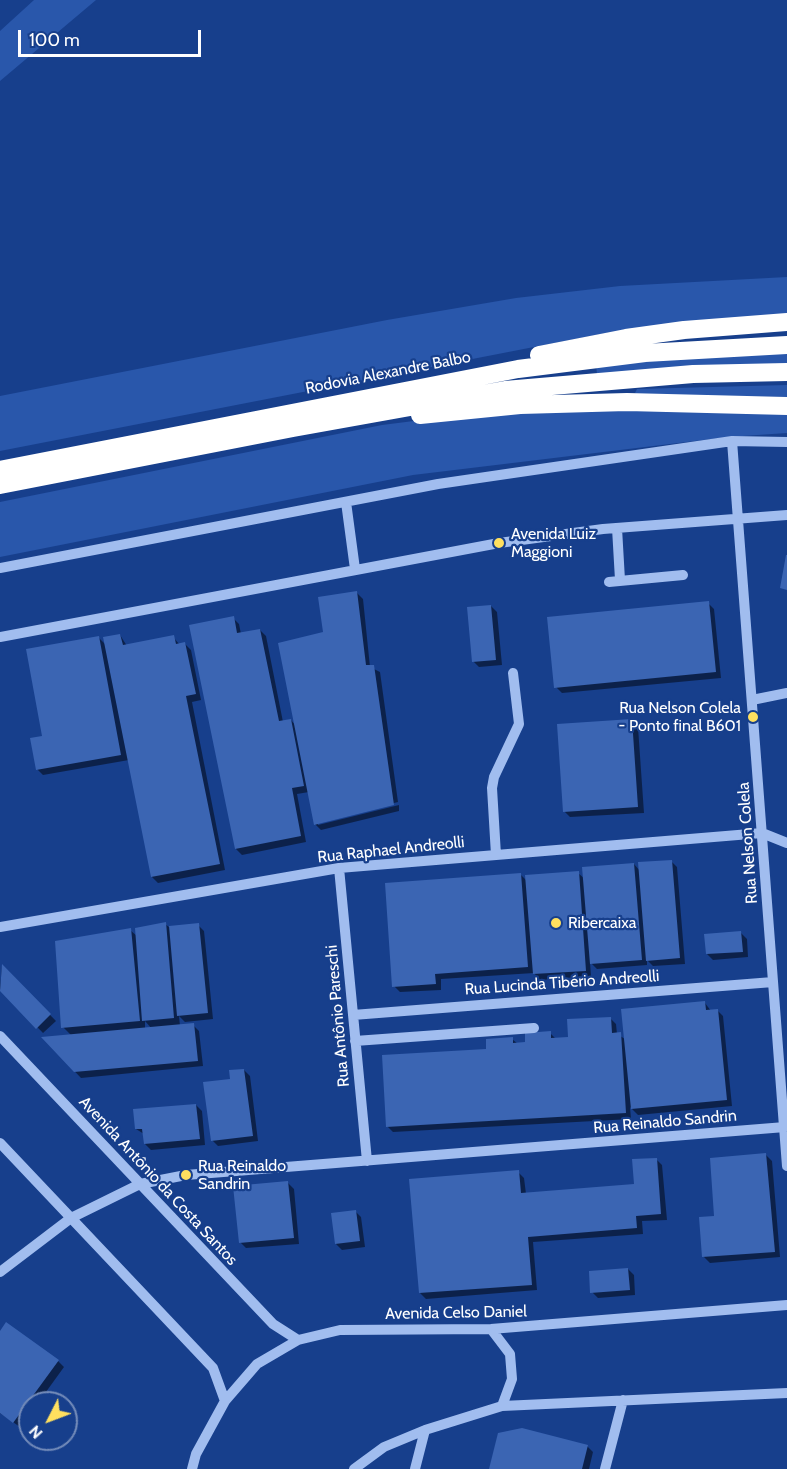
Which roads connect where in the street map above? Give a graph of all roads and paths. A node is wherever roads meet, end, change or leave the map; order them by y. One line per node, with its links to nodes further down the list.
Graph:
1 (787, 321): 4 (highway)
2 (787, 345): 4 (highway, Rodovia Alexandre Balbo)
3 (787, 372): 6 (highway)
4 (350, 400): 10 (highway, Rodovia Alexandre Balbo)
5 (787, 406): 6 (highway)
6 (293, 428): 9 (highway)
7 (732, 441): 8 (street); 13 (street); 15 (street, Rua Nelson Colela)
8 (787, 442)
9 (160, 454): 11 (highway); 12 (highway)
10 (0, 470)
11 (0, 485)
12 (0, 494)
13 (346, 502): 17 (street); 18 (street)
14 (787, 515): 15 (street)
15 (738, 519): 16 (street); 23 (street, Rua Nelson Colela)
16 (617, 528): 18 (street); 19 (street)
17 (0, 568)
18 (355, 569): 20 (street)
19 (683, 575)
20 (0, 637)
21 (513, 673): 26 (street)
22 (787, 693): 23 (street)
23 (752, 700): 24 (street, Rua Nelson Colela)
24 (762, 832): 25 (street, Rua Raphael Andreolli); 26 (street, Rua Raphael Andreolli); 29 (street, Rua Nelson Colela)
25 (787, 843)
26 (496, 855): 27 (street, Rua Raphael Andreolli)
27 (339, 868): 28 (street, Rua Raphael Andreolli); 30 (street, Rua Antônio Pareschi)
28 (0, 927)
29 (773, 982): 30 (street, Rua Lucinda Tibério Andreolli); 34 (street, Rua Nelson Colela)
30 (353, 1015): 33 (street, Rua Antônio Pareschi)
31 (534, 1028): 33 (street)
32 (0, 1036): 38 (street, Avenida Antônio da Costa Santos)
33 (355, 1041): 36 (street, Rua Antônio Pareschi)
34 (785, 1127): 36 (street, Rua Reinaldo Sandrin); 37 (street, Rua Nelson Colela)
35 (0, 1143): 39 (street)
36 (367, 1161): 38 (street, Rua Reinaldo Sandrin)
37 (787, 1166)
38 (140, 1184): 39 (street, Rua Reinaldo Sandrin); 43 (street, Avenida Antônio da Costa Santos)
39 (71, 1218): 40 (street, Rua Reinaldo Sandrin); 46 (street)
40 (0, 1272)
41 (787, 1305): 42 (street, Avenida Celso Daniel)
42 (491, 1329): 43 (street, Avenida Celso Daniel); 47 (street)
43 (298, 1340): 46 (street, Avenida Celso Daniel)
44 (787, 1393): 45 (street)
45 (623, 1400): 47 (street); 52 (street)
46 (225, 1401): 49 (street, Avenida Celso Daniel)
47 (502, 1406): 48 (street)
48 (426, 1430): 50 (street); 51 (street)
49 (192, 1469)
50 (354, 1469)
51 (415, 1469)
52 (605, 1469)

